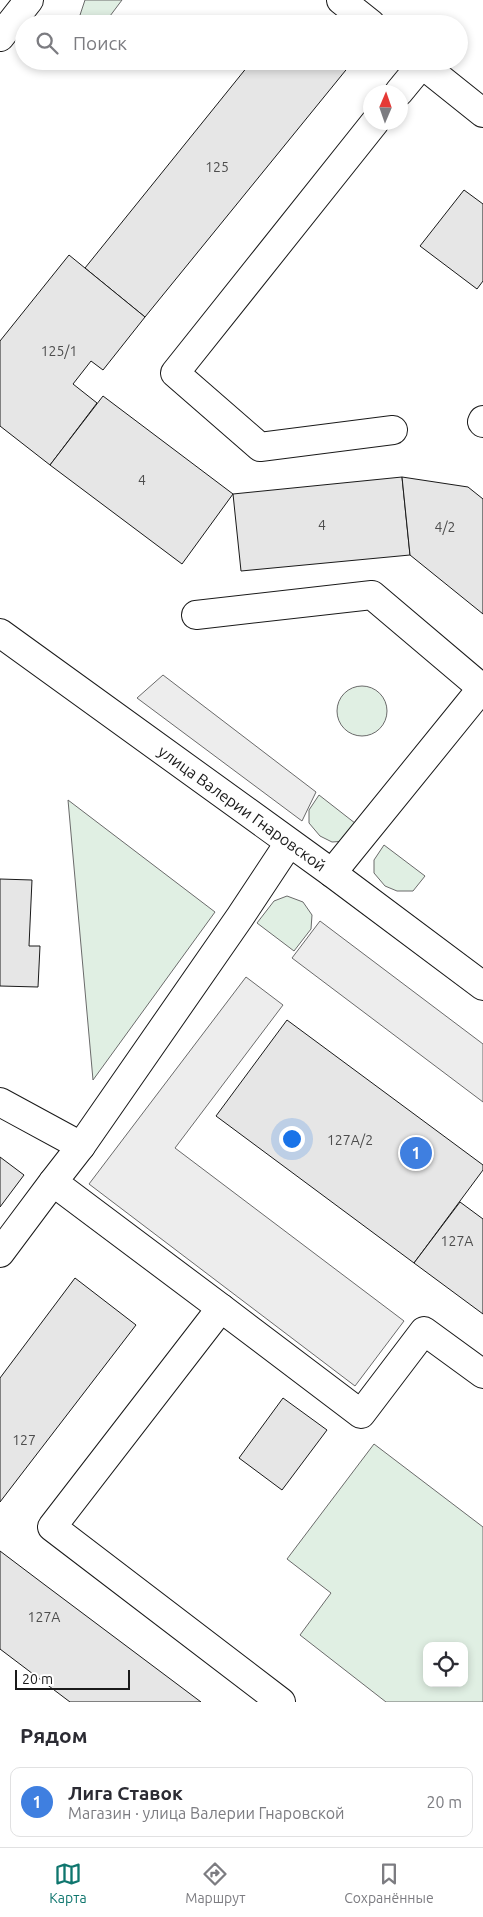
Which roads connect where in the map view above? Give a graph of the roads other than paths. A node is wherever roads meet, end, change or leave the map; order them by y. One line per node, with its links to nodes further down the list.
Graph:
1 (29, 0): 3 (street)
2 (341, 0): 4 (street)
3 (17, 15)
4 (360, 15)
5 (15, 18): 6 (street)
6 (0, 37)
7 (415, 70): 9 (street)
8 (429, 70): 10 (street)
9 (404, 85)
10 (483, 112)
11 (369, 130): 12 (street)
12 (393, 430)
13 (196, 616): 15 (street)
14 (0, 633): 16 (street, улица Валерии Гнаровской)
15 (482, 688): 17 (street)
16 (289, 843): 17 (street, улица Валерии Гнаровской); 20 (street)
17 (332, 873): 18 (street, улица Валерии Гнаровской)
18 (483, 986)
19 (0, 1102): 20 (street)
20 (81, 1146): 21 (street)
21 (53, 1182): 22 (street); 23 (street)
22 (0, 1253)
23 (220, 1308): 24 (street); 25 (street)
24 (483, 1374)
25 (281, 1702)

